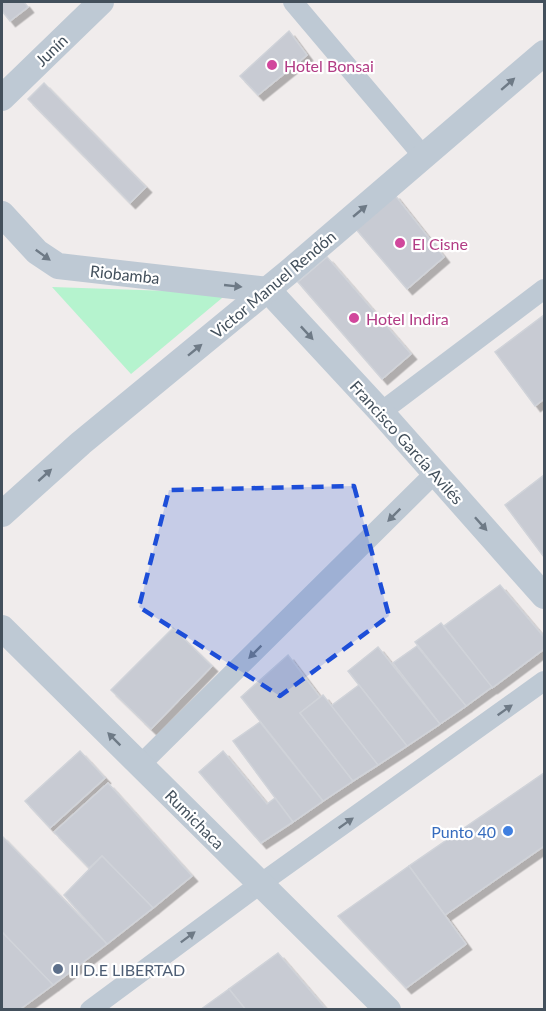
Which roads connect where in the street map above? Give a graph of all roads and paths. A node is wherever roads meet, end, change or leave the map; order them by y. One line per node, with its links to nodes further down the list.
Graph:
1 (101, 2): 4 (street, Junín)
2 (293, 2): 5 (street)
3 (544, 53): 5 (street, Victor Manuel Rendón, one-way to 3)
4 (2, 98)
5 (424, 157): 8 (street, Victor Manuel Rendón, one-way to 5)
6 (2, 214): 8 (street, Riobamba, one-way to 8)
7 (544, 289): 9 (street)
8 (268, 290): 9 (street, Francisco García Avilés, one-way to 9); 11 (street, Victor Manuel Rendón, one-way to 8)
9 (381, 412): 10 (street, Francisco García Avilés)
10 (435, 473): 12 (street, Francisco García Avilés, one-way to 12); 15 (street, one-way to 15)
11 (2, 514)
12 (544, 596)
13 (2, 628): 15 (street, Rumichaca, one-way to 13)
14 (544, 681): 16 (street, one-way to 14)
15 (140, 765): 16 (street, Rumichaca)
16 (260, 884): 17 (street, one-way to 16); 18 (street, Rumichaca)
17 (90, 1010)
18 (388, 1010)

